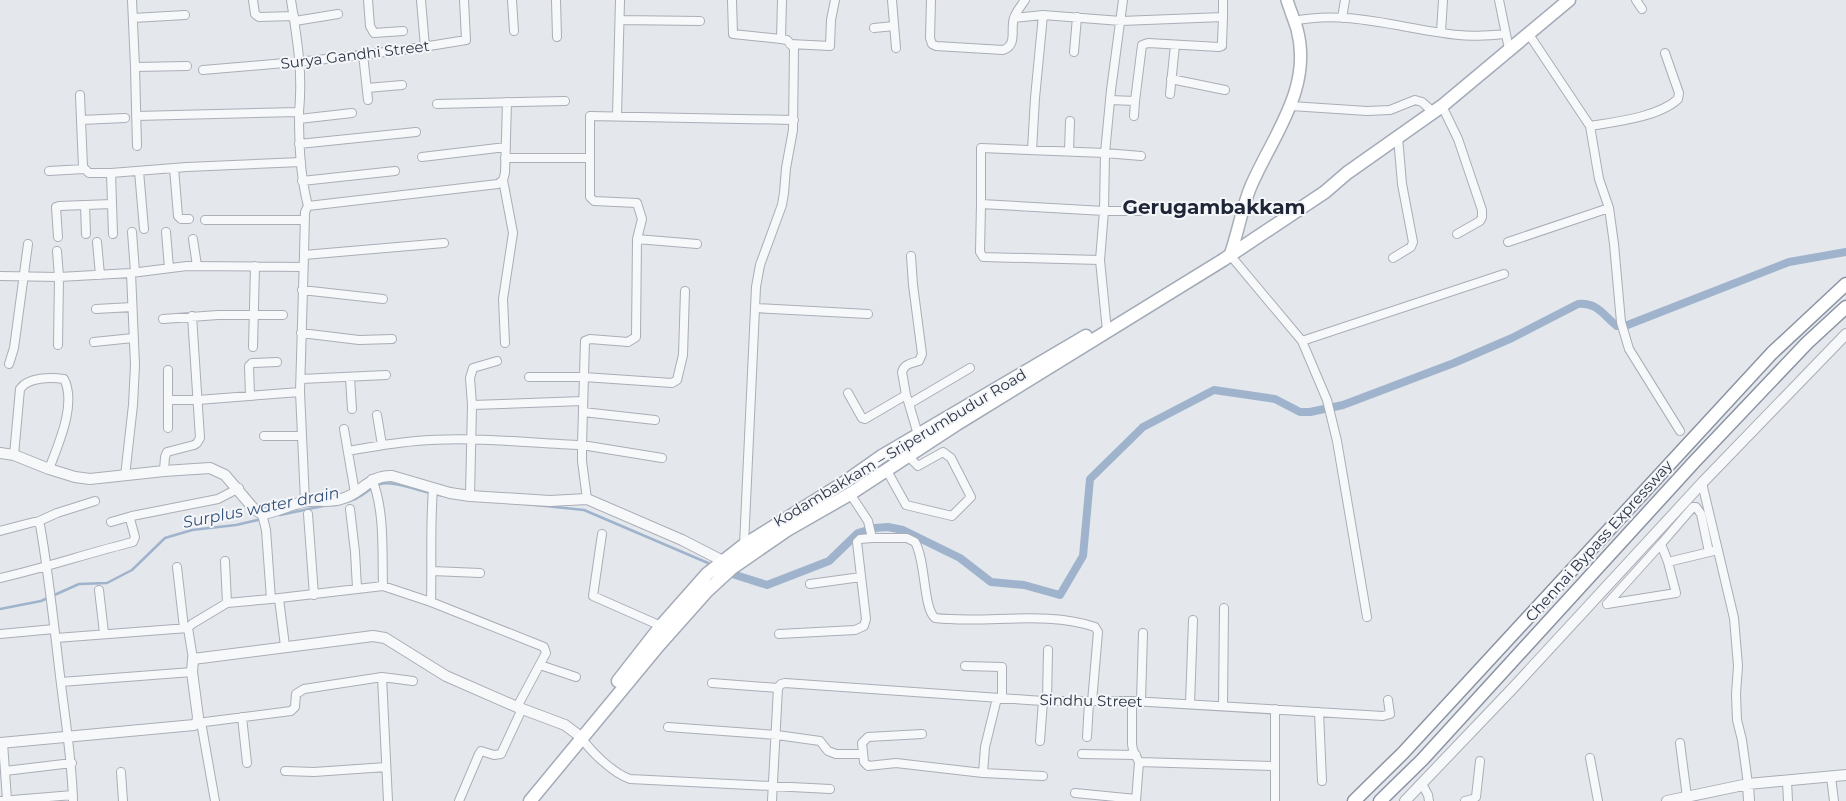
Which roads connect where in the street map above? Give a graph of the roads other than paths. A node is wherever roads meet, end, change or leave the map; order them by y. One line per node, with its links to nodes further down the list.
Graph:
1 (132, 0): 30 (street)
2 (253, 0): 33 (street)
3 (291, 0): 33 (street)
4 (368, 0): 40 (street)
5 (421, 0): 49 (street)
6 (464, 0): 49 (street, Surya Gandhi Street)
7 (512, 0): 41 (street)
8 (556, 0): 45 (street)
9 (620, 0): 34 (street)
10 (732, 0): 46 (street)
11 (782, 0): 46 (street)
12 (835, 0): 47 (street)
13 (892, 0): 38 (street)
14 (930, 0): 31 (street)
15 (1025, 0): 31 (street)
16 (1123, 0): 36 (street)
17 (1223, 0): 29 (street)
18 (1287, 0): 37 (main road)
19 (1345, 0): 32 (street)
20 (1443, 0): 42 (street)
21 (1498, 0): 44 (street)
22 (1569, 0): 43 (main road, Kodambakkam – Sriperumbudur Road)
23 (1636, 0): 24 (street)
24 (1642, 9)
25 (338, 14): 33 (street)
26 (186, 15): 30 (street)
27 (1043, 15): 28 (street); 31 (street); 88 (street)
28 (1077, 17): 36 (street); 52 (street)
29 (1223, 17): 36 (street); 48 (street)
30 (133, 18): 57 (street)
31 (1014, 18)
32 (1342, 18): 37 (street); 42 (street)
33 (294, 19): 55 (street)
34 (620, 20): 35 (street); 76 (street)
35 (700, 21)
36 (1121, 21): 66 (street)
37 (1294, 21): 71 (main road)
38 (894, 26): 39 (street); 50 (street)
39 (874, 28)
40 (403, 31)
41 (514, 31)
42 (1440, 32): 44 (street)
43 (1528, 33): 51 (main road, Kodambakkam – Sriperumbudur Road); 82 (street)
44 (1506, 34): 51 (street)
45 (557, 38)
46 (781, 39): 47 (street)
47 (790, 44): 80 (street)
48 (1175, 45): 59 (street); 68 (street)
49 (425, 47): 54 (street, Surya Gandhi Street)
50 (896, 48)
51 (1509, 50): 72 (main road, Kodambakkam – Sriperumbudur Road)
52 (1074, 52)
53 (1666, 53): 82 (street)
54 (362, 54): 55 (street, Surya Gandhi Street); 61 (street)
55 (300, 62): 58 (street, Surya Gandhi Street); 74 (street)
56 (187, 66): 57 (street)
57 (135, 67): 75 (street)
58 (203, 70)
59 (1172, 79): 62 (street); 63 (street)
60 (402, 85): 61 (street)
61 (367, 88): 65 (street)
62 (1225, 90)
63 (1170, 94)
64 (80, 95): 79 (street)
65 (368, 100)
66 (1110, 100): 68 (street); 90 (street)
67 (565, 101): 69 (street)
68 (1136, 101): 77 (street)
69 (507, 102): 70 (street); 87 (street)
70 (437, 104)
71 (1291, 106): 72 (street); 127 (main road)
72 (1438, 109): 84 (main road, Kodambakkam – Sriperumbudur Road); 120 (street)
73 (352, 113): 74 (street)
74 (299, 115): 75 (street); 85 (street)
75 (136, 116): 86 (street)
76 (617, 116): 80 (street); 94 (street)
77 (1134, 116)
78 (125, 118): 79 (street)
79 (81, 120): 97 (street)
80 (794, 120): 151 (street)
81 (1070, 121): 89 (street)
82 (1590, 126): 109 (street)
83 (416, 132): 85 (street)
84 (1398, 138): 102 (main road, Kodambakkam – Sriperumbudur Road); 134 (street)
85 (299, 144): 95 (street)
86 (138, 146)
87 (506, 147): 91 (street); 93 (street)
88 (1032, 150): 89 (street); 106 (street)
89 (1069, 151): 90 (street)
90 (1105, 153): 92 (street); 110 (street)
91 (422, 156)
92 (1142, 156)
93 (505, 158): 94 (street); 103 (street)
94 (590, 158): 123 (street)
95 (300, 162): 96 (street); 104 (street)
96 (174, 168): 99 (street); 112 (street)
97 (84, 169): 98 (street); 101 (street)
98 (49, 171)
99 (139, 171): 101 (street); 115 (street)
100 (395, 171): 104 (street)
101 (110, 173): 105 (street)
102 (1347, 173): 127 (main road, Kodambakkam – Sriperumbudur Road); 132 (main road, Kodambakkam – Sriperumbudur Road)
103 (503, 180): 108 (street); 166 (street)
104 (302, 182): 108 (street)
105 (112, 204): 107 (street); 119 (street)
106 (981, 204): 110 (street); 135 (street)
107 (84, 205): 118 (street); 121 (street)
108 (308, 206): 114 (street)
109 (1609, 208): 125 (street); 194 (street)
110 (1104, 212): 111 (street); 135 (street)
111 (1145, 212)
112 (188, 219)
113 (205, 220): 114 (street)
114 (305, 220): 131 (street)
115 (144, 229)
116 (132, 232): 140 (street)
117 (166, 232): 139 (street)
118 (86, 234)
119 (114, 234)
120 (1456, 234)
121 (58, 237)
122 (193, 239): 136 (street)
123 (637, 239): 129 (street); 176 (street)
124 (97, 242): 141 (street)
125 (1508, 242)
126 (444, 243): 131 (street)
127 (1235, 243): 132 (main road); 159 (main road, Kodambakkam – Sriperumbudur Road)
128 (28, 244): 144 (street)
129 (697, 244)
130 (57, 251): 145 (street)
131 (304, 254): 138 (street)
132 (1230, 255): 159 (main road, Kodambakkam – Sriperumbudur Road); 164 (street)
133 (911, 256): 181 (street)
134 (1393, 258)
135 (1100, 260): 159 (street)
136 (197, 266): 137 (street); 139 (street)
137 (255, 266): 138 (street); 155 (street)
138 (303, 267): 147 (street)
139 (169, 268): 140 (street)
140 (133, 272): 141 (street); 150 (street)
141 (100, 274): 145 (street)
142 (1504, 274): 164 (street)
143 (0, 277): 144 (street)
144 (25, 277): 145 (street); 171 (street)
145 (59, 277): 167 (street)
146 (1846, 284): 330 (main road, Chennai Bypass Expressway)
147 (302, 290): 149 (street); 160 (street)
148 (684, 291): 176 (street)
149 (384, 299)
150 (132, 307): 153 (street); 162 (street)
151 (754, 308): 154 (street); 230 (street)
152 (1846, 308): 331 (main road, Chennai Bypass Expressway)
153 (96, 309)
154 (868, 314)
155 (253, 315): 156 (street); 157 (street); 168 (street)
156 (283, 315)
157 (192, 316): 158 (street); 184 (street)
158 (162, 319)
159 (1107, 327): 198 (main road, Kodambakkam – Sriperumbudur Road)
160 (301, 333): 163 (street); 178 (street)
161 (1846, 334): 210 (street)
162 (133, 338): 165 (street); 209 (street)
163 (392, 339)
164 (1302, 341): 251 (street)
165 (94, 342)
166 (506, 343)
167 (58, 345)
168 (253, 347)
169 (497, 361): 187 (street)
170 (277, 362): 182 (street)
171 (9, 364)
172 (970, 368): 186 (street)
173 (168, 370): 183 (street)
174 (386, 375): 177 (street)
175 (529, 377): 176 (street)
176 (584, 377): 185 (street)
177 (350, 378): 178 (street); 188 (street)
178 (301, 379): 179 (street)
179 (300, 392): 182 (street); 196 (street)
180 (848, 393): 181 (street)
181 (906, 395): 186 (street)
182 (250, 396): 184 (street)
183 (168, 400): 184 (street); 192 (street)
184 (198, 400): 208 (street)
185 (583, 401): 187 (street); 189 (street)
186 (908, 404): 198 (street)
187 (472, 405): 197 (street)
188 (352, 409)
189 (583, 412): 191 (street); 200 (street)
190 (377, 415): 199 (street)
191 (655, 420)
192 (168, 428)
193 (344, 429): 201 (street)
194 (1680, 431)
195 (264, 436): 196 (street)
196 (302, 436): 219 (street)
197 (470, 440): 199 (street); 200 (street); 216 (street)
198 (920, 442): 204 (main road, Kodambakkam – Sriperumbudur Road); 213 (main road, Kodambakkam – Sriperumbudur Road)
199 (382, 445): 201 (street)
200 (582, 445): 205 (street); 217 (street)
201 (348, 452): 214 (street)
202 (0, 453): 203 (street)
203 (14, 455): 206 (street); 206 (street)
204 (908, 456): 207 (main road, Kodambakkam – Sriperumbudur Road); 207 (street)
205 (662, 458)
206 (49, 469): 209 (street)
207 (886, 469): 213 (main road, Kodambakkam – Sriperumbudur Road)
208 (164, 471): 209 (street); 212 (street)
209 (125, 476)
210 (1702, 483): 231 (street); 313 (street)
211 (374, 484): 214 (street); 215 (street); 243 (street)
212 (239, 488): 222 (street); 223 (street)
213 (848, 488): 228 (street); 230 (main road, Kodambakkam – Sriperumbudur Road); 235 (main road, Kodambakkam – Sriperumbudur Road)
214 (355, 492): 219 (street)
215 (433, 493): 216 (street); 238 (street)
216 (470, 496): 217 (street)
217 (587, 499): 235 (street)
218 (95, 501): 224 (street)
219 (305, 501): 223 (street)
220 (350, 509): 244 (street)
221 (308, 514): 246 (street)
222 (132, 516): 225 (street); 236 (street)
223 (263, 517): 247 (street)
224 (37, 522): 226 (street); 236 (street)
225 (111, 522)
226 (0, 531)
227 (602, 534): 253 (street)
228 (872, 536): 240 (street); 277 (street)
229 (1662, 544): 232 (street); 234 (street); 234 (street)
230 (744, 545): 235 (main road, Kodambakkam – Sriperumbudur Road)
231 (1718, 550): 232 (street); 314 (street)
232 (1709, 552): 234 (street)
233 (226, 561): 249 (street)
234 (1668, 562)
235 (727, 564): 253 (main road, Kodambakkam – Sriperumbudur Road); 288 (main road, Kodambakkam – Sriperumbudur Road)
236 (47, 567): 241 (street); 255 (street)
237 (178, 567): 254 (street)
238 (432, 571): 239 (street); 248 (street)
239 (480, 573)
240 (861, 577): 242 (street); 259 (street)
241 (0, 578)
242 (810, 584)
243 (383, 586): 244 (street); 248 (street)
244 (357, 588): 246 (street)
245 (99, 590): 256 (street)
246 (314, 595): 247 (street)
247 (275, 599): 249 (street); 261 (street)
248 (431, 602): 264 (street)
249 (227, 603): 254 (street)
250 (1224, 608): 280 (street)
251 (1367, 616)
252 (1194, 620): 279 (street)
253 (661, 626): 288 (main road, Kodambakkam – Sriperumbudur Road)
254 (186, 628): 256 (street); 263 (street)
255 (54, 629): 258 (street); 260 (street)
256 (104, 633): 260 (street)
257 (1143, 633): 278 (street)
258 (0, 634)
259 (779, 634)
260 (56, 638): 270 (street)
261 (285, 646): 263 (street); 281 (street)
262 (1048, 650): 275 (street)
263 (193, 659): 266 (street)
264 (540, 665): 268 (street); 281 (street)
265 (965, 666): 273 (street)
266 (192, 672): 270 (street); 285 (street)
267 (382, 677): 269 (street); 284 (street); 302 (street)
268 (576, 677)
269 (413, 681)
270 (61, 682): 290 (street)
271 (712, 683): 272 (street, Sindhu Street)
272 (778, 688): 273 (street, Sindhu Street); 289 (street)
273 (999, 698): 275 (street, Sindhu Street); 307 (street)
274 (1388, 700): 283 (street, Sindhu Street)
275 (1045, 701): 277 (street, Sindhu Street); 292 (street)
276 (1132, 701): 277 (street, Sindhu Street); 278 (street, Sindhu Street); 298 (street)
277 (1090, 702): 291 (street)
278 (1141, 702): 279 (street, Sindhu Street)
279 (1190, 704): 280 (street, Sindhu Street)
280 (1223, 706): 282 (street, Sindhu Street)
281 (519, 708): 288 (street); 325 (street)
282 (1275, 709): 283 (street, Sindhu Street); 303 (street)
283 (1319, 712): 311 (street)
284 (242, 718): 285 (street); 300 (street)
285 (199, 722): 290 (street); 323 (street)
286 (668, 727): 289 (street)
287 (922, 734): 295 (street)
288 (579, 735): 315 (street); 326 (main road, Kodambakkam – Sriperumbudur Road); 327 (main road, Kodambakkam – Sriperumbudur Road)
289 (777, 735): 295 (street); 315 (street)
290 (68, 737): 294 (street); 301 (street)
291 (1086, 737)
292 (1040, 741)
293 (1680, 742): 319 (street)
294 (2, 743): 304 (street)
295 (862, 754): 307 (street)
296 (1082, 754): 298 (street)
297 (1590, 758): 335 (street)
298 (1137, 759): 303 (street); 321 (street)
299 (1480, 761): 334 (street)
300 (247, 763)
301 (72, 764): 304 (street); 318 (street)
302 (386, 766): 305 (street); 324 (street)
303 (1275, 766): 329 (street)
304 (5, 771): 320 (street)
305 (285, 771)
306 (122, 772): 322 (street)
307 (983, 774): 308 (street)
308 (1043, 776)
309 (1846, 776): 310 (street)
310 (1831, 777): 312 (street); 339 (street)
311 (1322, 781)
312 (1786, 781): 314 (street); 338 (street)
313 (1422, 784): 332 (street); 333 (street)
314 (1748, 784): 319 (street); 337 (street)
315 (773, 785): 316 (street); 328 (street)
316 (830, 788)
317 (1074, 793): 321 (street)
318 (73, 798): 320 (street)
319 (1682, 799): 336 (street)
320 (4, 800)
321 (1136, 800)
322 (123, 801)
323 (215, 801)
324 (388, 801)
325 (459, 801)
326 (520, 801)
327 (530, 801)
328 (772, 801)
329 (1275, 801)
330 (1354, 801)
331 (1380, 801)
332 (1405, 801)
333 (1429, 801)
334 (1465, 801)
335 (1598, 801)
336 (1667, 801)
337 (1749, 801)
338 (1788, 801)
339 (1834, 801)

